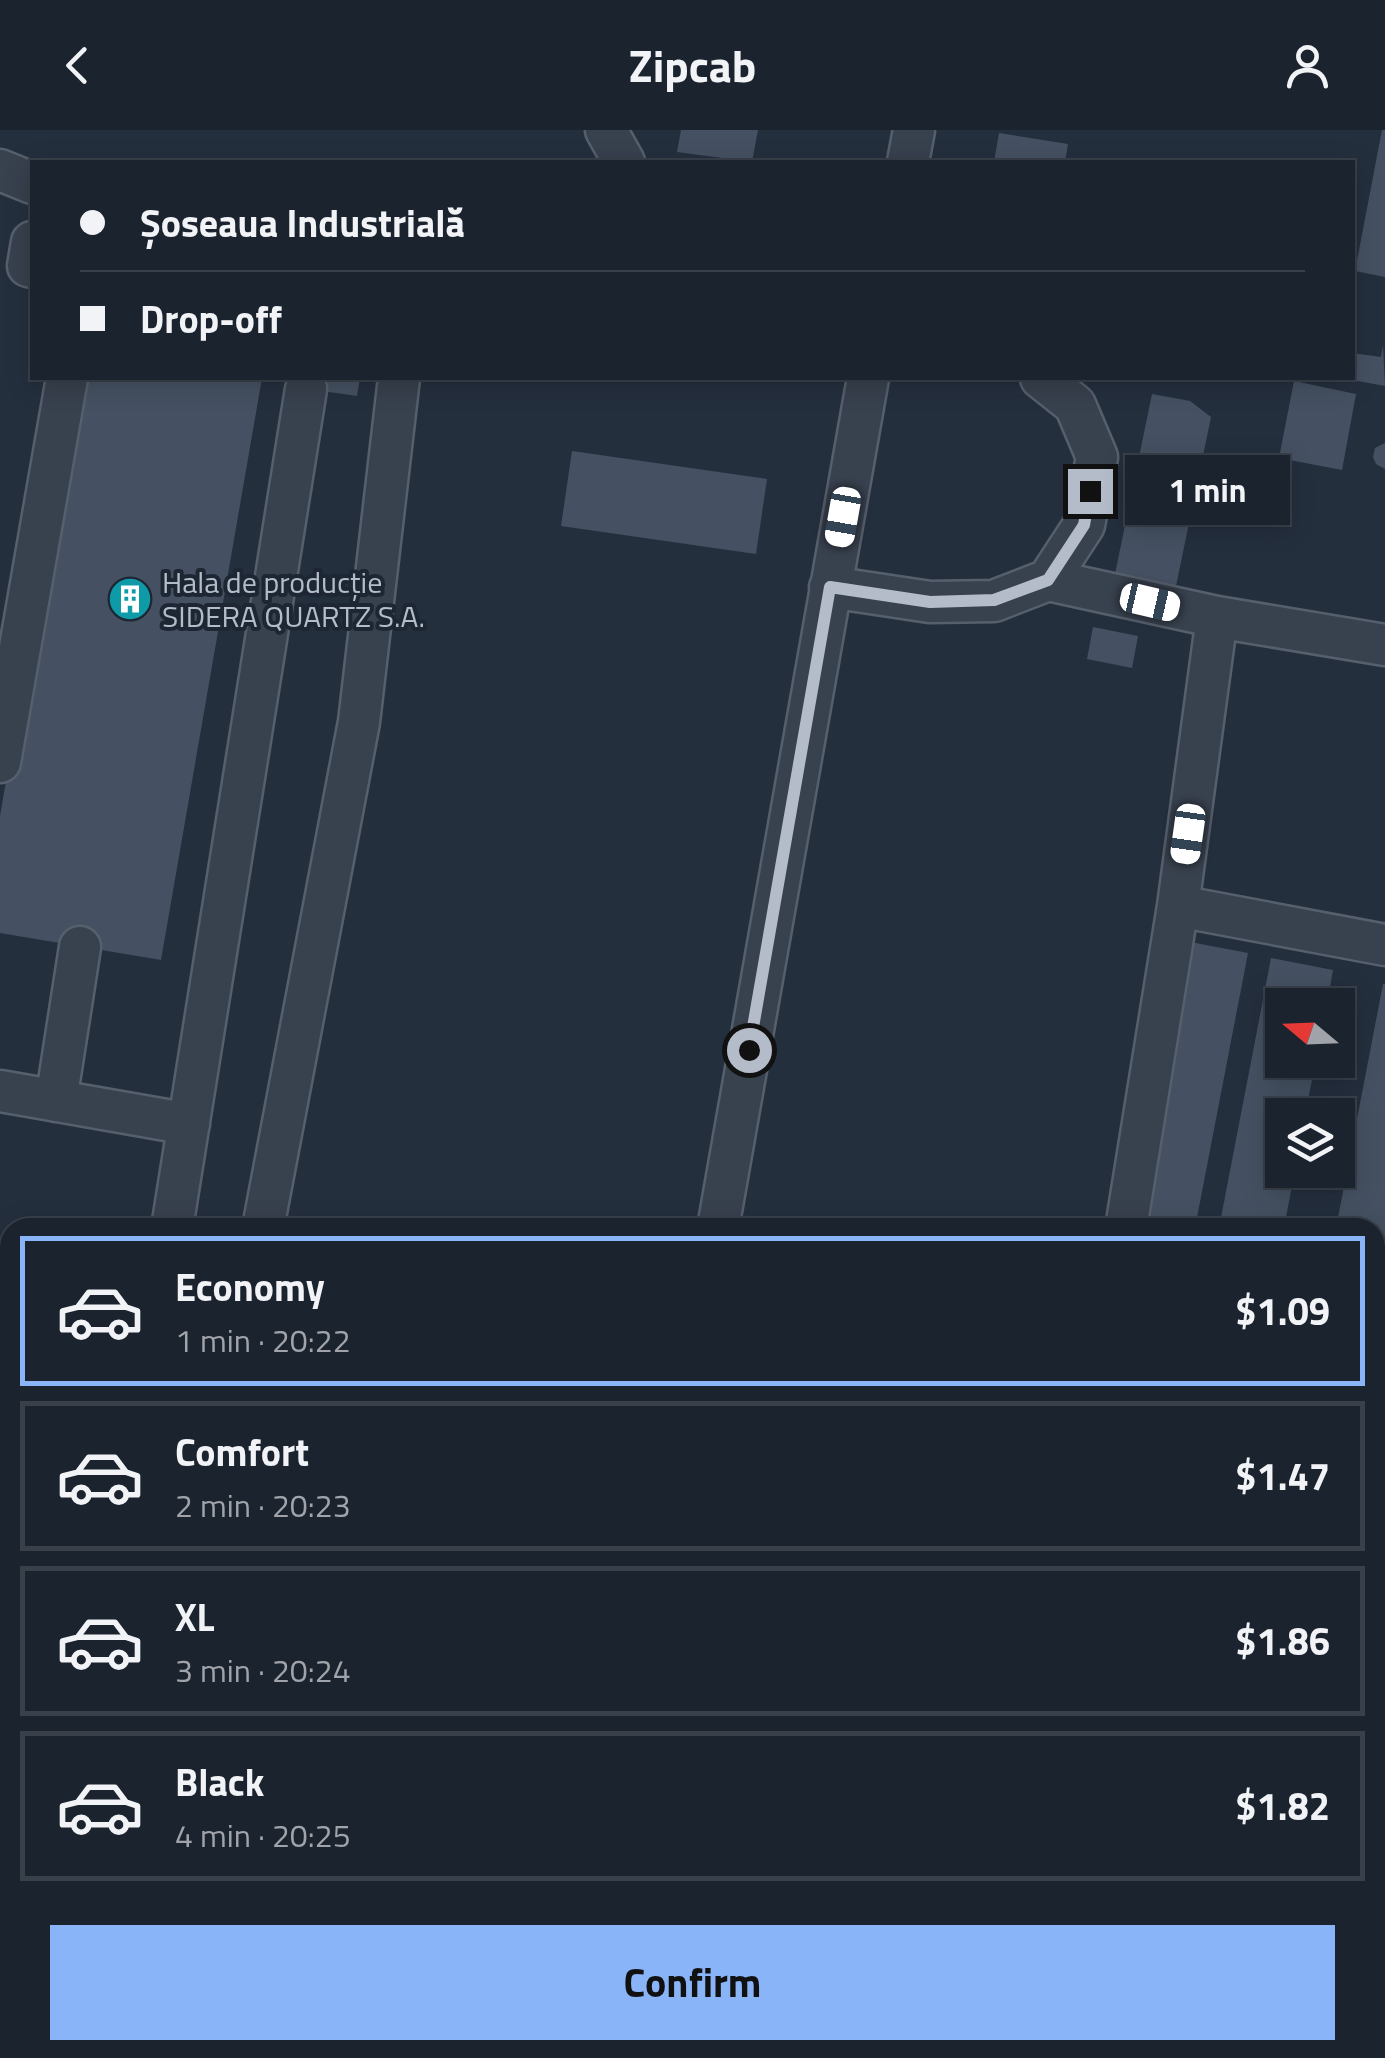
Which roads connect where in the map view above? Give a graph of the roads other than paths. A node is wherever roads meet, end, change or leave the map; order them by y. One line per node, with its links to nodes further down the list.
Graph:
1 (606, 130): 3 (street)
2 (914, 130): 4 (street)
3 (623, 160)
4 (908, 160)
5 (0, 170): 6 (street)
6 (30, 182)
7 (67, 380): 16 (street)
8 (398, 380): 24 (street)
9 (868, 380): 13 (street)
10 (1043, 380): 12 (street)
11 (306, 389): 22 (street)
12 (1048, 580): 13 (street); 14 (street)
13 (830, 587): 25 (street)
14 (1218, 617): 15 (street); 17 (street)
15 (1385, 645)
16 (0, 762)
17 (1178, 906): 18 (street); 26 (street)
18 (1385, 945)
19 (80, 946): 21 (street)
20 (0, 1091): 21 (street)
21 (56, 1101): 22 (street)
22 (189, 1124): 23 (street)
23 (174, 1218)
24 (264, 1218)
25 (729, 1218)
26 (1128, 1218)

